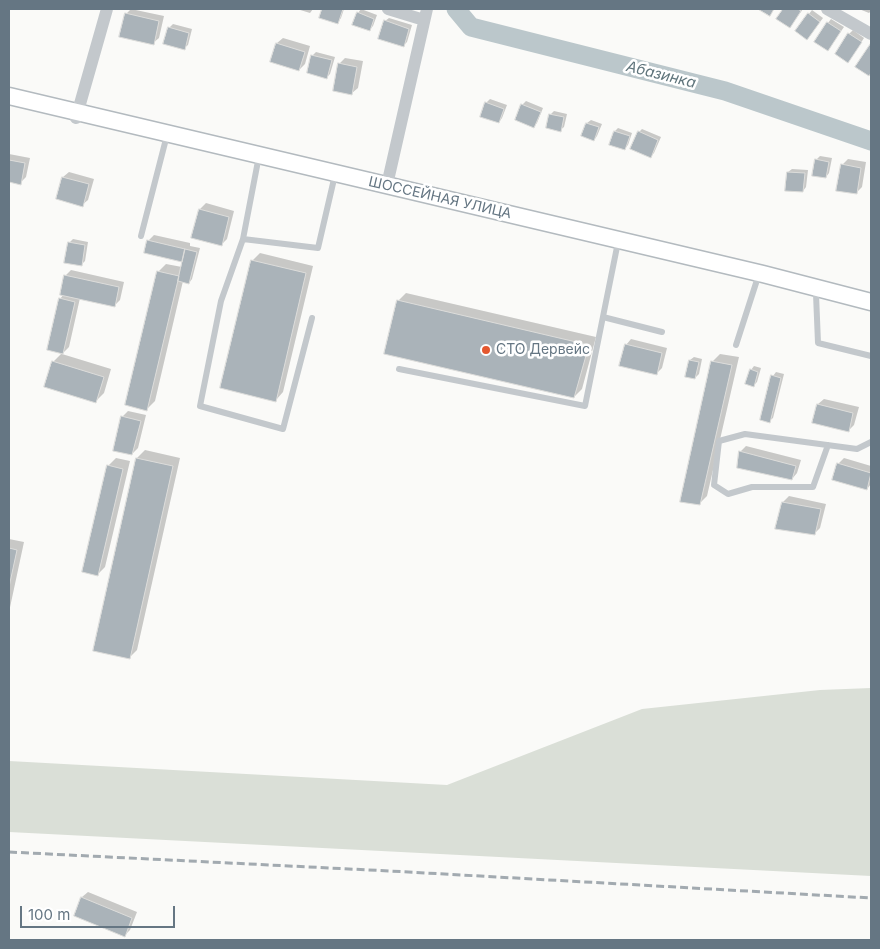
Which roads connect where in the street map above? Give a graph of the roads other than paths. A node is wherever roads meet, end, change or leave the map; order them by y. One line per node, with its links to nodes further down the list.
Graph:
1 (107, 9): 8 (street)
2 (388, 9): 4 (street)
3 (827, 9): 5 (street)
4 (425, 14): 12 (street)
5 (871, 34)
6 (9, 96): 8 (main road, ШОССЕЙНАЯ УЛИЦА)
7 (9, 101): 8 (main road, ШОССЕЙНАЯ УЛИЦА)
8 (77, 115): 9 (main road, ШОССЕЙНАЯ УЛИЦА)
9 (167, 136): 10 (main road, ШОССЕЙНАЯ УЛИЦА); 12 (main road, ШОССЕЙНАЯ УЛИЦА); 13 (lane)
10 (258, 161): 11 (main road, ШОССЕЙНАЯ УЛИЦА); 14 (lane)
11 (334, 179): 14 (lane); 15 (main road, ШОССЕЙНАЯ УЛИЦА)
12 (387, 186): 18 (main road, ШОССЕЙНАЯ УЛИЦА)
13 (141, 236)
14 (243, 239): 21 (lane)
15 (617, 247): 16 (main road, ШОССЕЙНАЯ УЛИЦА); 20 (lane)
16 (757, 280): 17 (main road, ШОССЕЙНАЯ УЛИЦА); 23 (lane)
17 (816, 294): 19 (main road, ШОССЕЙНАЯ УЛИЦА); 24 (lane)
18 (871, 302)
19 (871, 308)
20 (603, 317): 22 (lane); 25 (lane)
21 (312, 318)
22 (662, 332)
23 (736, 344)
24 (871, 356)
25 (399, 369)
26 (871, 442): 27 (lane)
27 (828, 446): 27 (lane)

